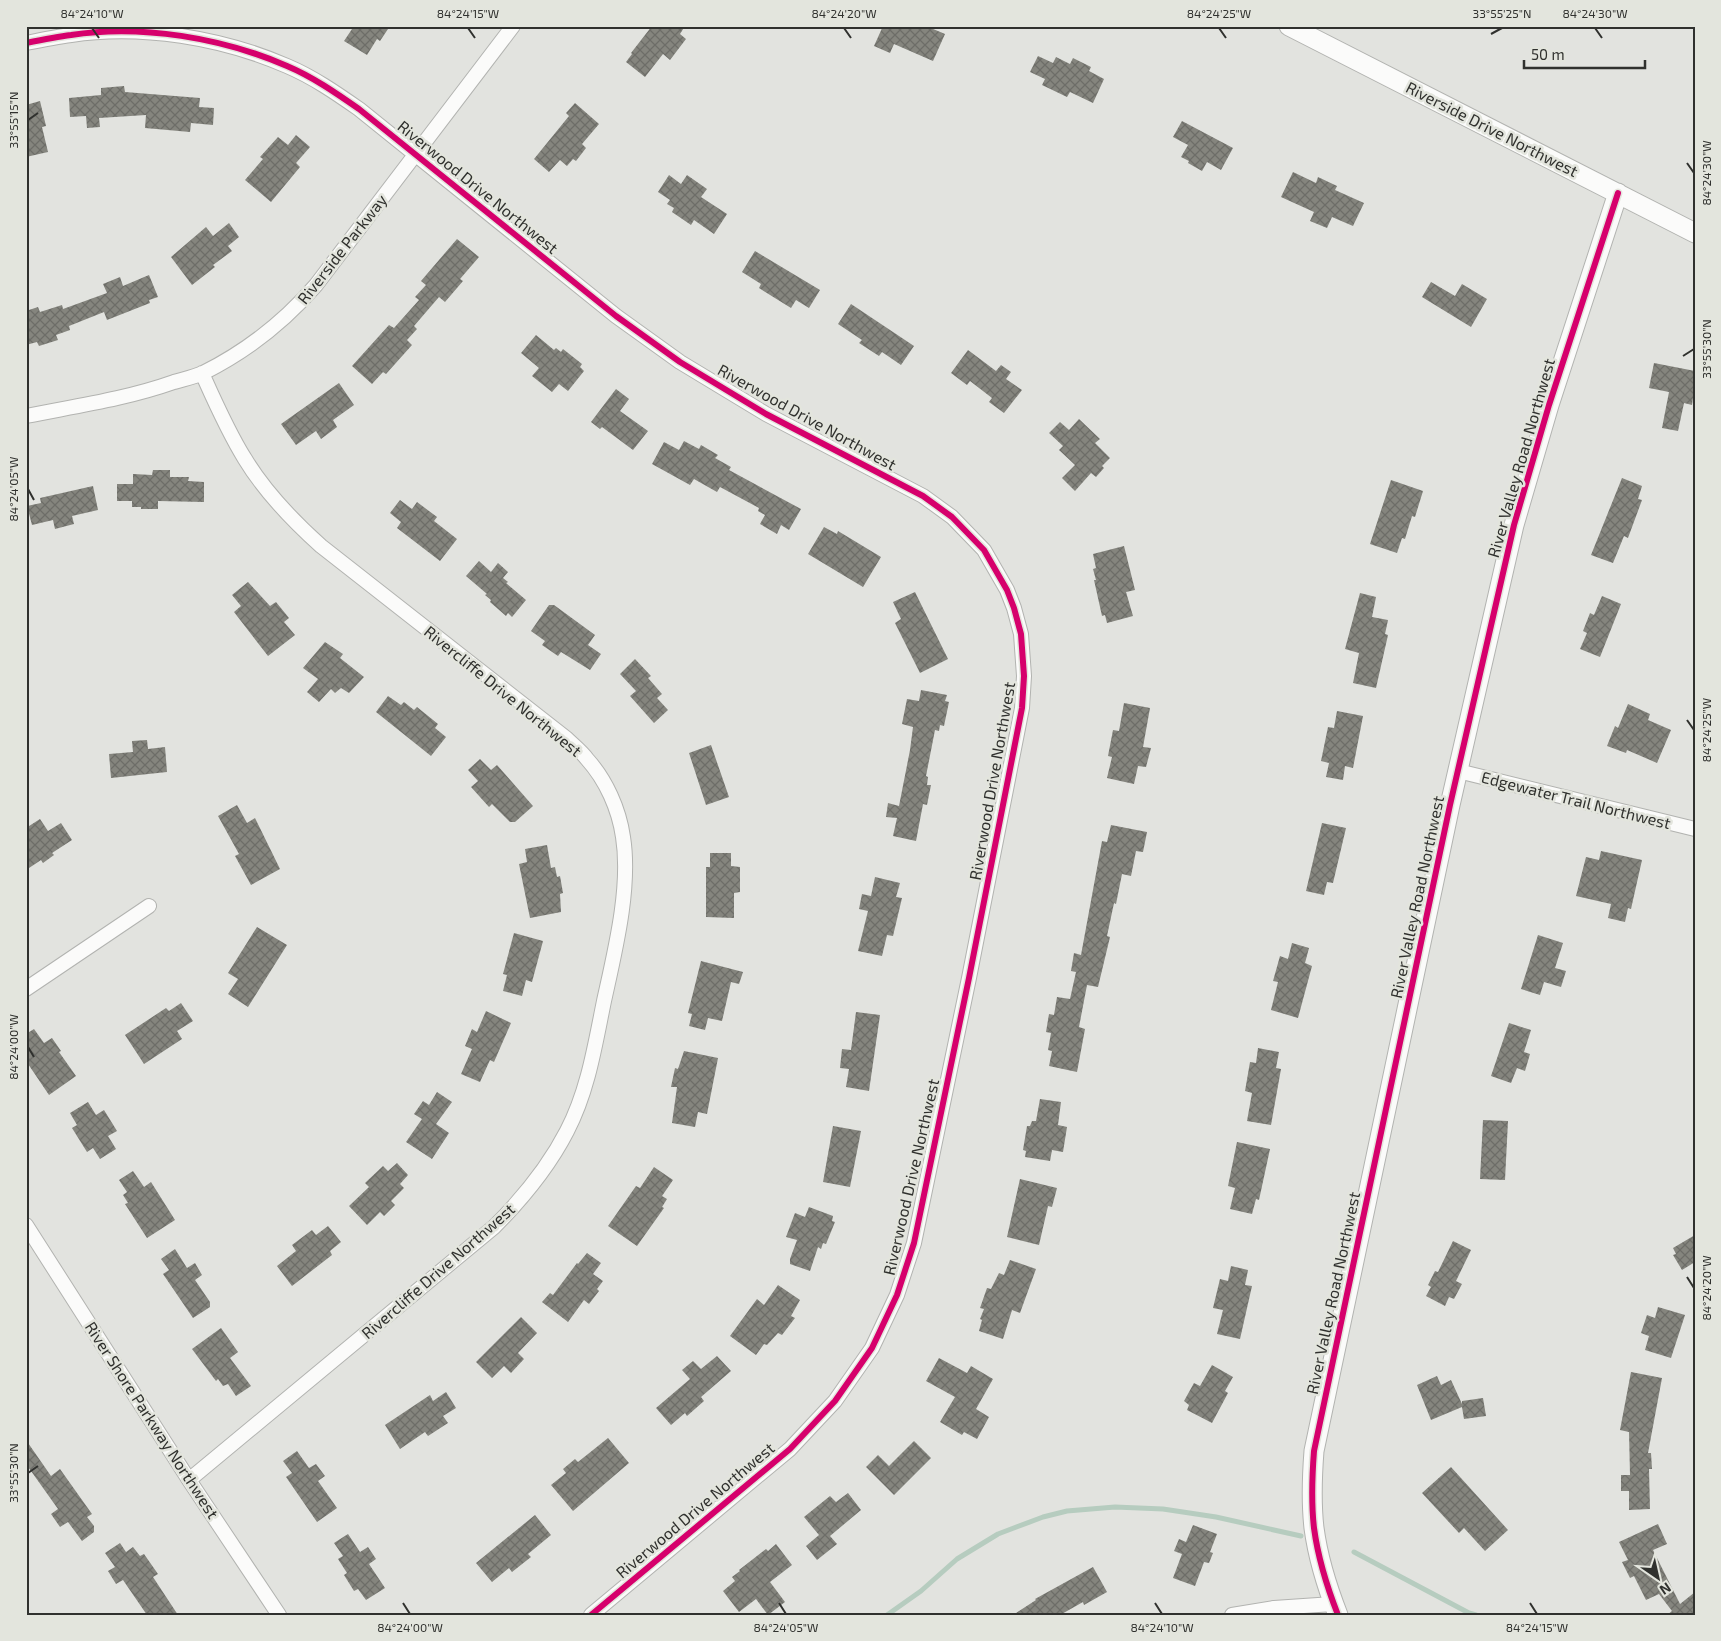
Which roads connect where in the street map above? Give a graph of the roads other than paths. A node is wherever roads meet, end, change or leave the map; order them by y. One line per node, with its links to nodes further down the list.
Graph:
1 (513, 26): 4 (street, Riverside Parkway)
2 (1289, 26): 5 (street, Riverside Drive Northwest)
3 (26, 43): 4 (street, Riverwood Drive Northwest)
4 (415, 154): 7 (street, Riverside Parkway); 17 (street, Riverwood Drive Northwest)
5 (1618, 194): 6 (street, Riverside Drive Northwest); 9 (street, River Valley Road Northwest)
6 (1695, 233)
7 (202, 373): 8 (street, Riverside Parkway); 14 (street, Rivercliffe Drive Northwest)
8 (26, 416)
9 (1458, 771): 10 (street, Edgewater Trail Northwest); 15 (street, River Valley Road Northwest)
10 (1695, 829)
11 (149, 906): 12 (street)
12 (26, 989)
13 (26, 1225): 14 (street, River Shore Parkway Northwest)
14 (189, 1480): 16 (street, River Shore Parkway Northwest)
15 (1336, 1609): 18 (street)
16 (279, 1615)
17 (591, 1615)
18 (1232, 1615)

